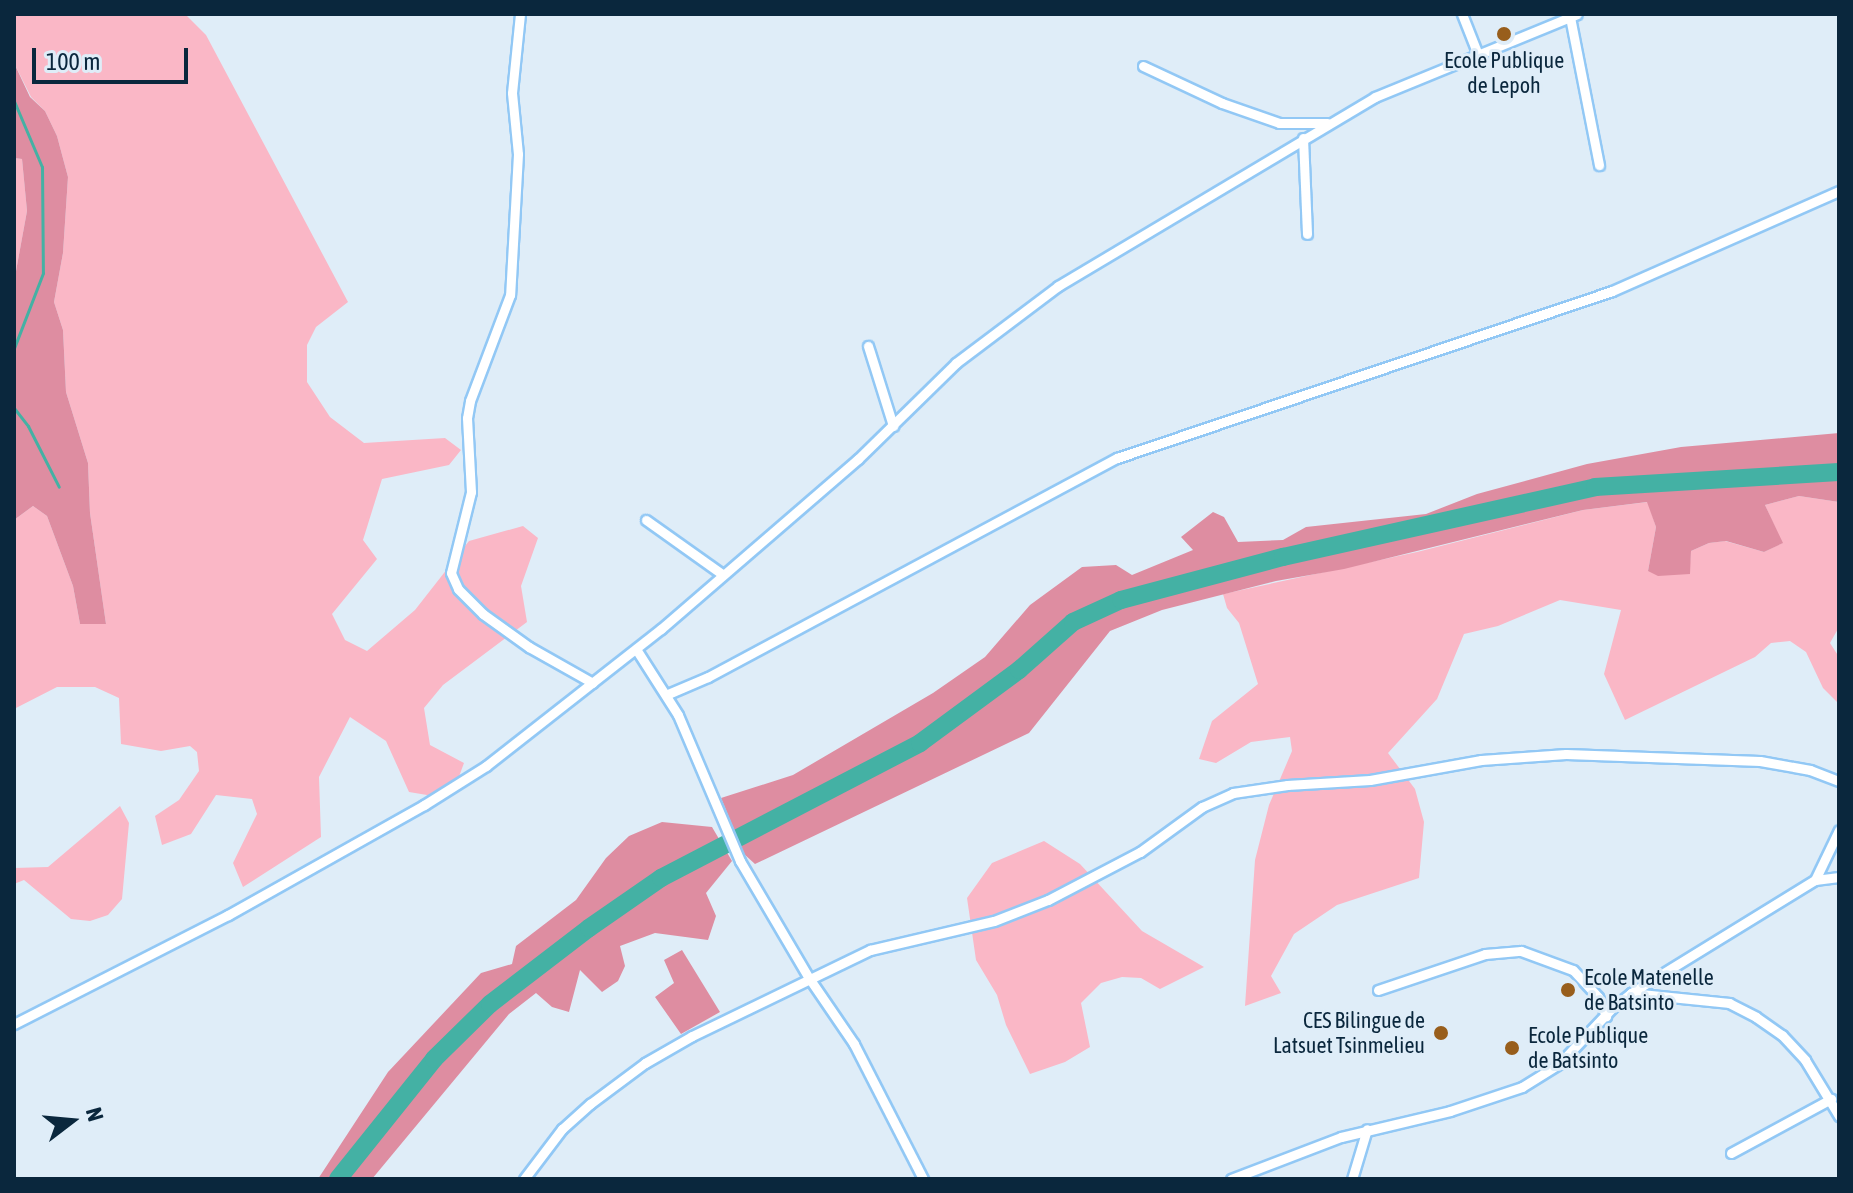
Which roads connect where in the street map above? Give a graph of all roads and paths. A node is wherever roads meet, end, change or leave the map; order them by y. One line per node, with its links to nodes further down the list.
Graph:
1 (520, 14): 16 (street)
2 (1462, 14): 4 (street)
3 (1573, 15): 4 (street); 8 (street)
4 (1477, 52): 6 (street)
5 (1143, 66): 6 (street)
6 (1327, 123): 7 (street)
7 (1303, 138): 10 (street); 12 (street)
8 (1599, 165)
9 (1839, 191): 17 (street)
10 (1307, 234)
11 (868, 346): 12 (street)
12 (893, 426): 14 (street)
13 (646, 520): 14 (street)
14 (722, 574): 15 (street)
15 (636, 649): 16 (street); 17 (street)
16 (593, 683): 26 (street)
17 (668, 694): 22 (street)
18 (1839, 781): 22 (street)
19 (1839, 830): 21 (street)
20 (1839, 877): 21 (street)
21 (1815, 880): 24 (street)
22 (809, 978): 31 (street); 32 (street)
23 (1378, 990): 25 (street)
24 (1631, 993): 25 (street); 27 (street)
25 (1606, 1016): 29 (street)
26 (14, 1024)
27 (1831, 1099): 28 (street); 30 (street)
28 (1839, 1116)
29 (1367, 1129): 33 (street); 34 (street)
30 (1731, 1153)
31 (524, 1179)
32 (923, 1179)
33 (1231, 1179)
34 (1352, 1179)

